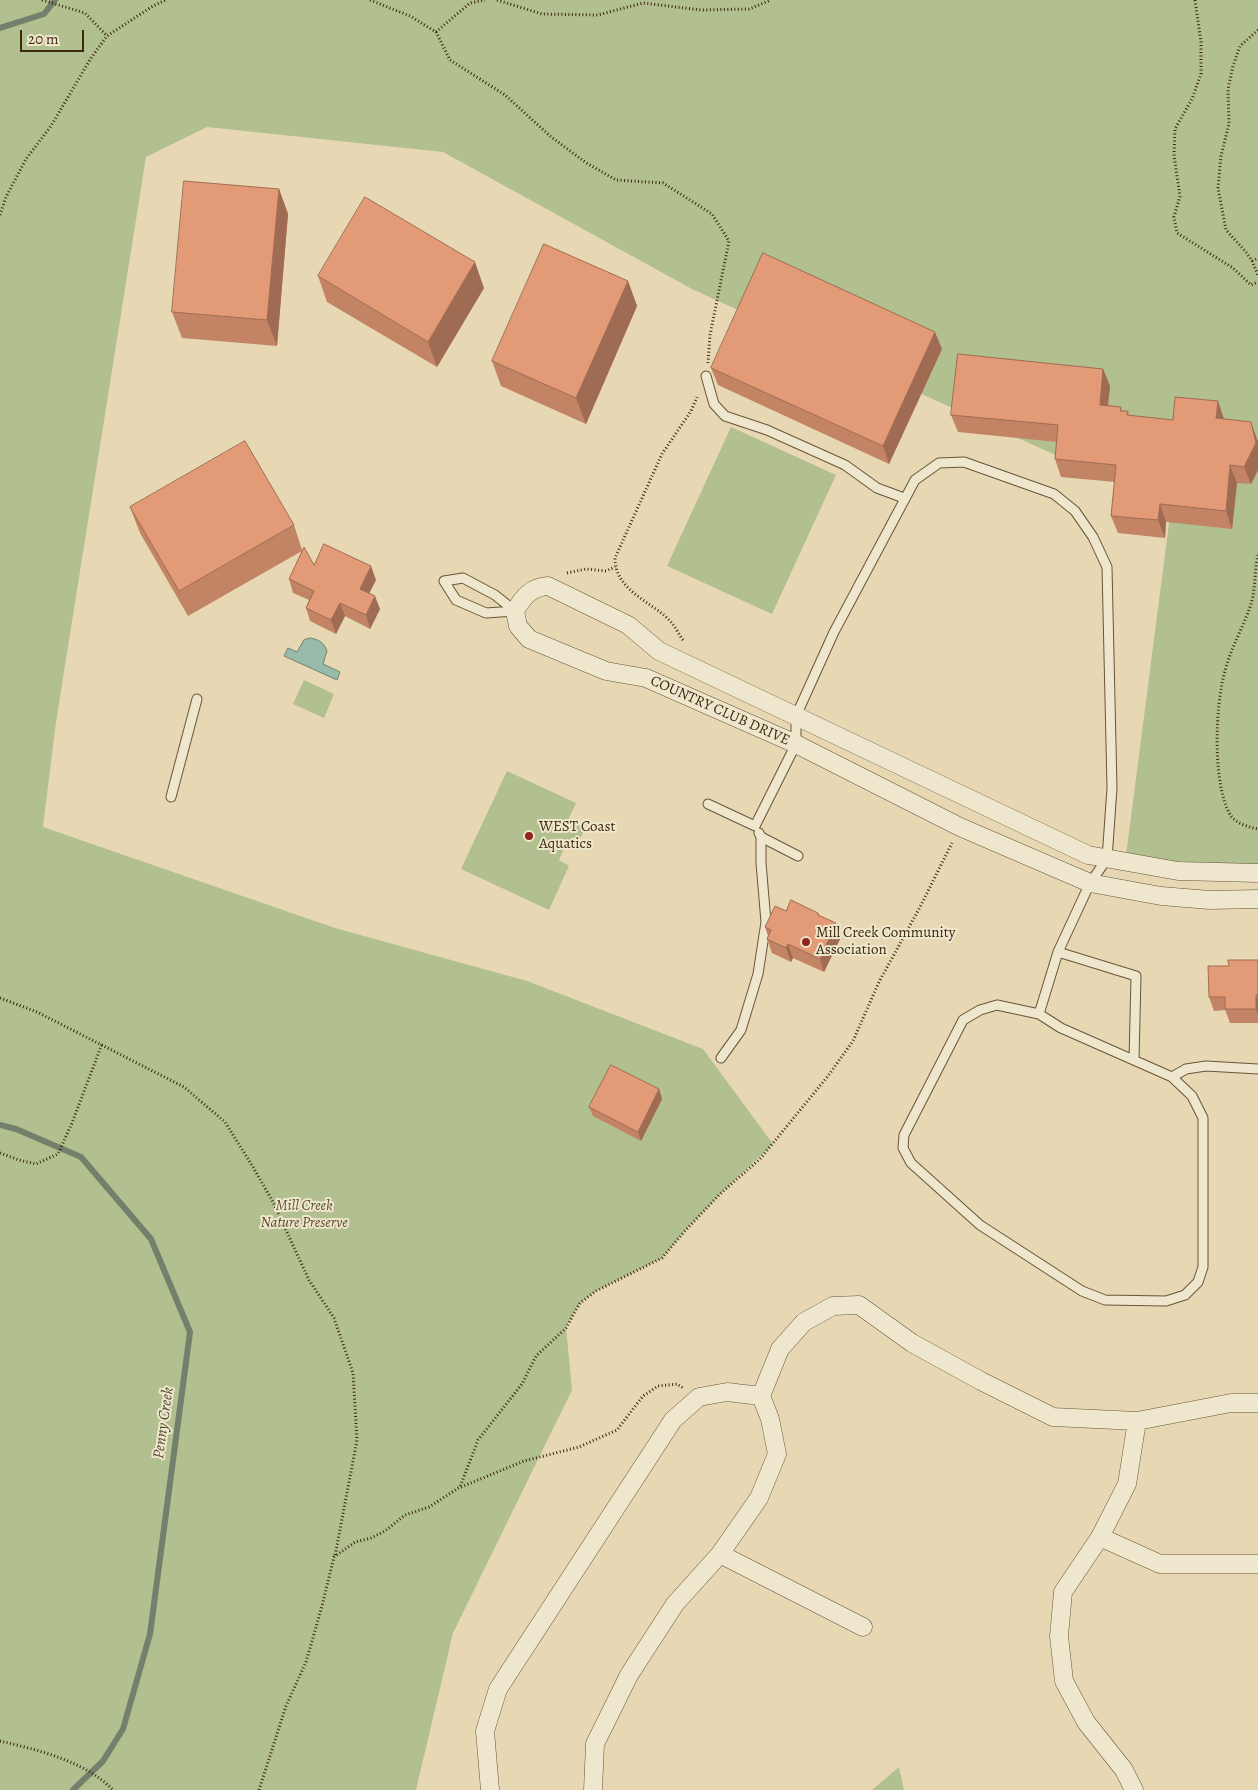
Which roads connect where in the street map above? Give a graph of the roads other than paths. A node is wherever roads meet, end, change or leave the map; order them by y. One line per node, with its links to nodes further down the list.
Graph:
1 (706, 376): 2 (lane)
2 (904, 498): 5 (lane); 12 (lane)
3 (515, 611): 3 (lane); 5 (street, COUNTRY CLUB DRIVE); 6 (street, COUNTRY CLUB DRIVE)
4 (197, 699): 7 (lane)
5 (796, 716): 6 (lane); 12 (street, COUNTRY CLUB DRIVE)
6 (796, 744): 9 (lane); 14 (street, COUNTRY CLUB DRIVE)
7 (172, 797)
8 (708, 804): 9 (lane)
9 (755, 826): 10 (lane)
10 (761, 837): 11 (lane); 18 (lane)
11 (798, 856)
12 (1106, 859): 13 (street, COUNTRY CLUB DRIVE); 14 (lane)
13 (1258, 874)
14 (1090, 883): 15 (street, COUNTRY CLUB DRIVE); 16 (lane)
15 (1258, 899)
16 (1058, 952): 17 (lane); 19 (lane)
17 (1039, 1014): 19 (lane); 21 (lane)
18 (721, 1058)
19 (1134, 1060): 21 (lane)
20 (1258, 1069): 21 (lane)
21 (1172, 1077)
22 (762, 1396): 24 (street); 26 (street); 29 (street)
23 (1258, 1403): 24 (street)
24 (1137, 1421): 25 (street)
25 (1100, 1538): 27 (street); 31 (street)
26 (720, 1554): 28 (street); 30 (street)
27 (1258, 1564)
28 (863, 1627)
29 (490, 1790)
30 (594, 1790)
31 (1134, 1790)

